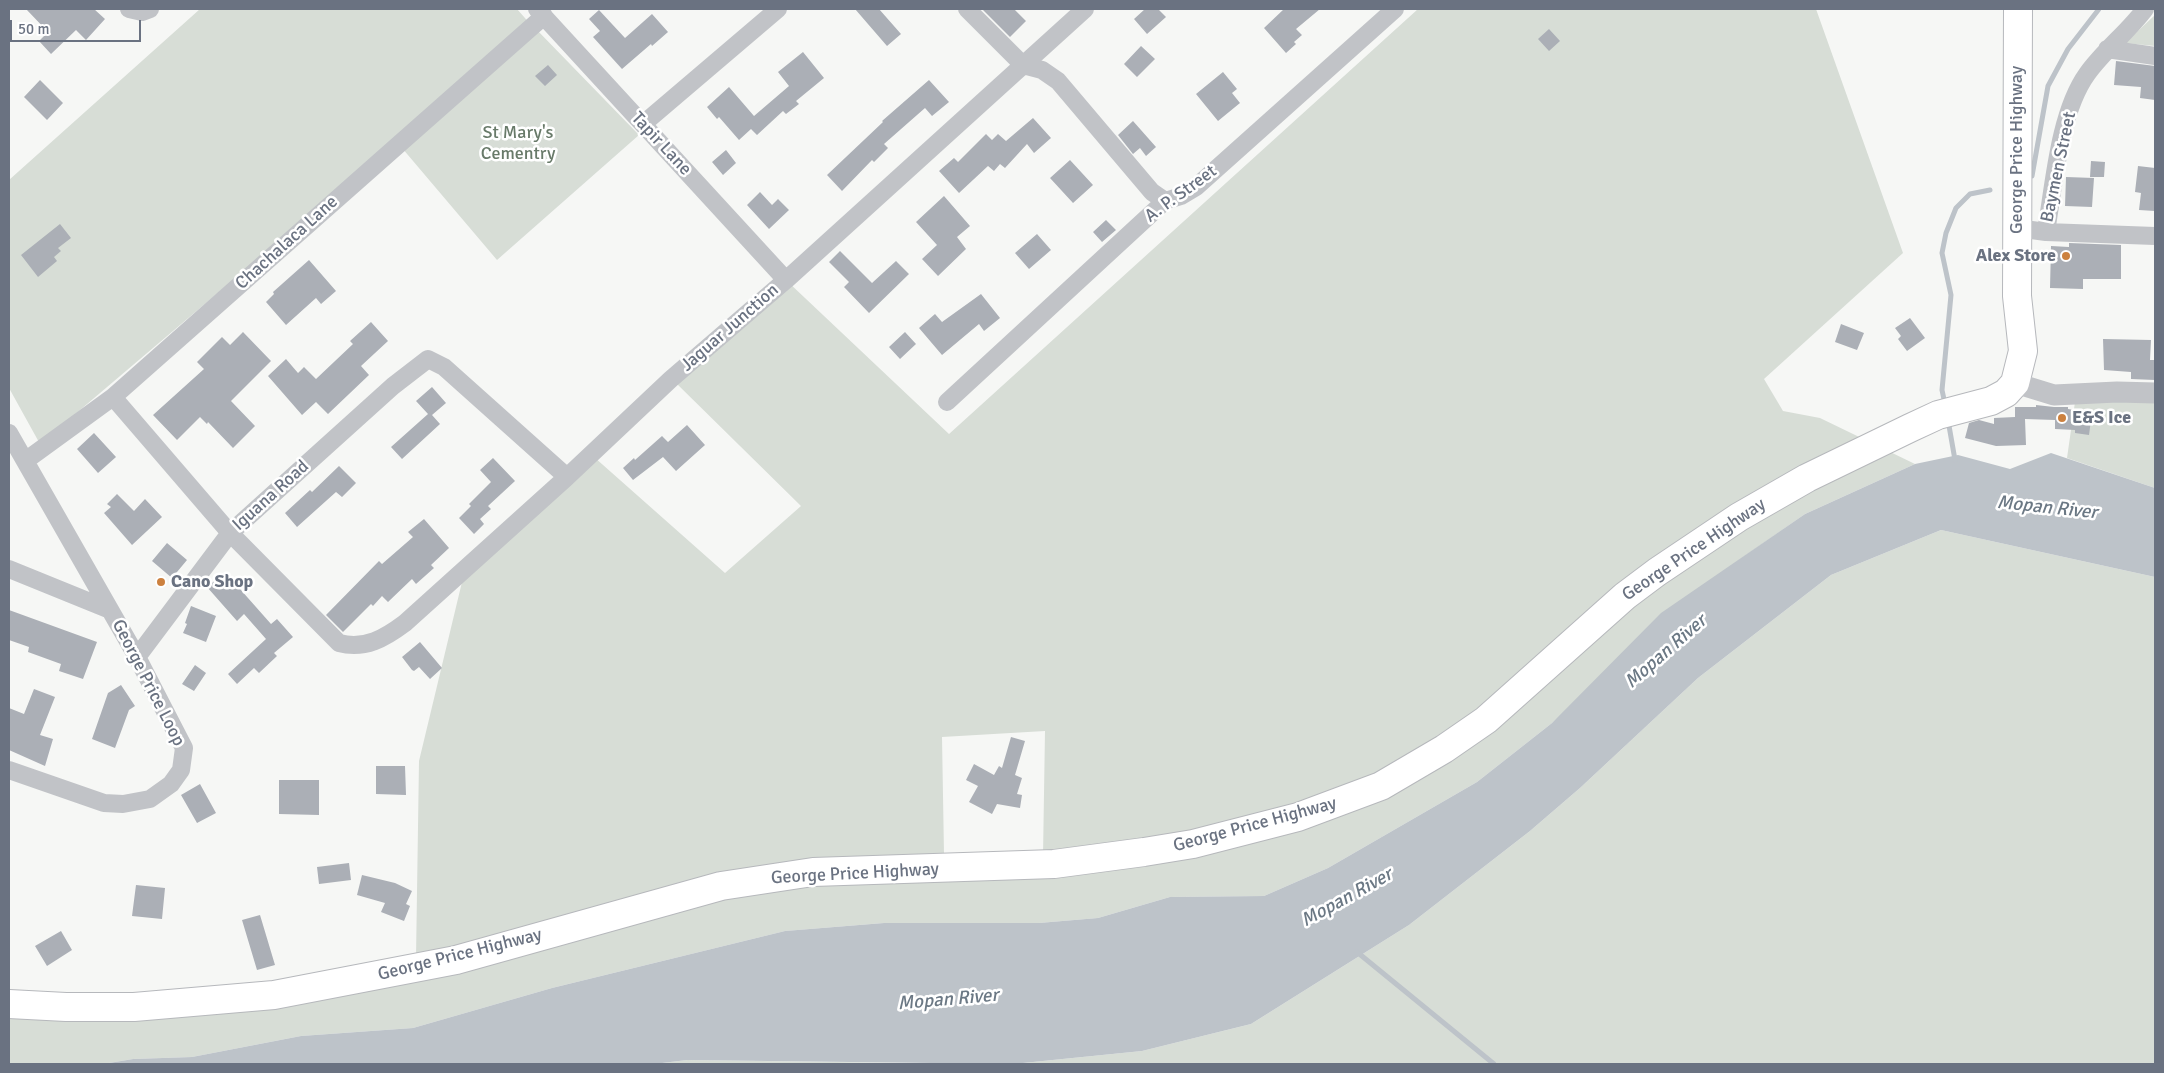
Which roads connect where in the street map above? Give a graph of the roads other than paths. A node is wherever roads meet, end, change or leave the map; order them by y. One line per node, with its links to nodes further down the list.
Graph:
1 (129, 9): 2 (street)
2 (150, 9)
3 (778, 9): 13 (street)
4 (967, 9): 12 (street)
5 (1085, 9): 12 (street, Jaguar Junction)
6 (1395, 9): 14 (street, A. P. Street)
7 (2018, 9): 15 (highway, George Price Highway)
8 (2145, 9): 10 (street, Baymen Street)
9 (540, 12): 13 (street, Tapir Lane); 21 (street, Chachalaca Lane)
10 (2107, 49): 11 (street); 16 (street, Baymen Street)
11 (2155, 56)
12 (1023, 65): 14 (street); 18 (street, Jaguar Junction)
13 (643, 124): 18 (street, Tapir Lane)
14 (1165, 201): 22 (street, A. P. Street)
15 (2017, 228): 16 (street); 19 (highway, George Price Highway)
16 (2046, 232): 17 (street)
17 (2155, 236)
18 (786, 280): 25 (street, Jaguar Junction)
19 (2015, 383): 20 (street); 31 (highway, George Price Highway)
20 (2155, 393)
21 (113, 397): 24 (street, Chachalaca Lane); 26 (street)
22 (947, 402)
23 (9, 433): 24 (street, George Price Loop)
24 (17, 456): 28 (street, George Price Loop)
25 (567, 477): 26 (street, Jaguar Junction); 26 (street, Iguana Road)
26 (230, 533): 29 (street, Iguana Road)
27 (9, 569): 28 (street)
28 (110, 610): 29 (street, George Price Loop)
29 (137, 657): 30 (street, George Price Loop)
30 (9, 770)
31 (9, 1004)

